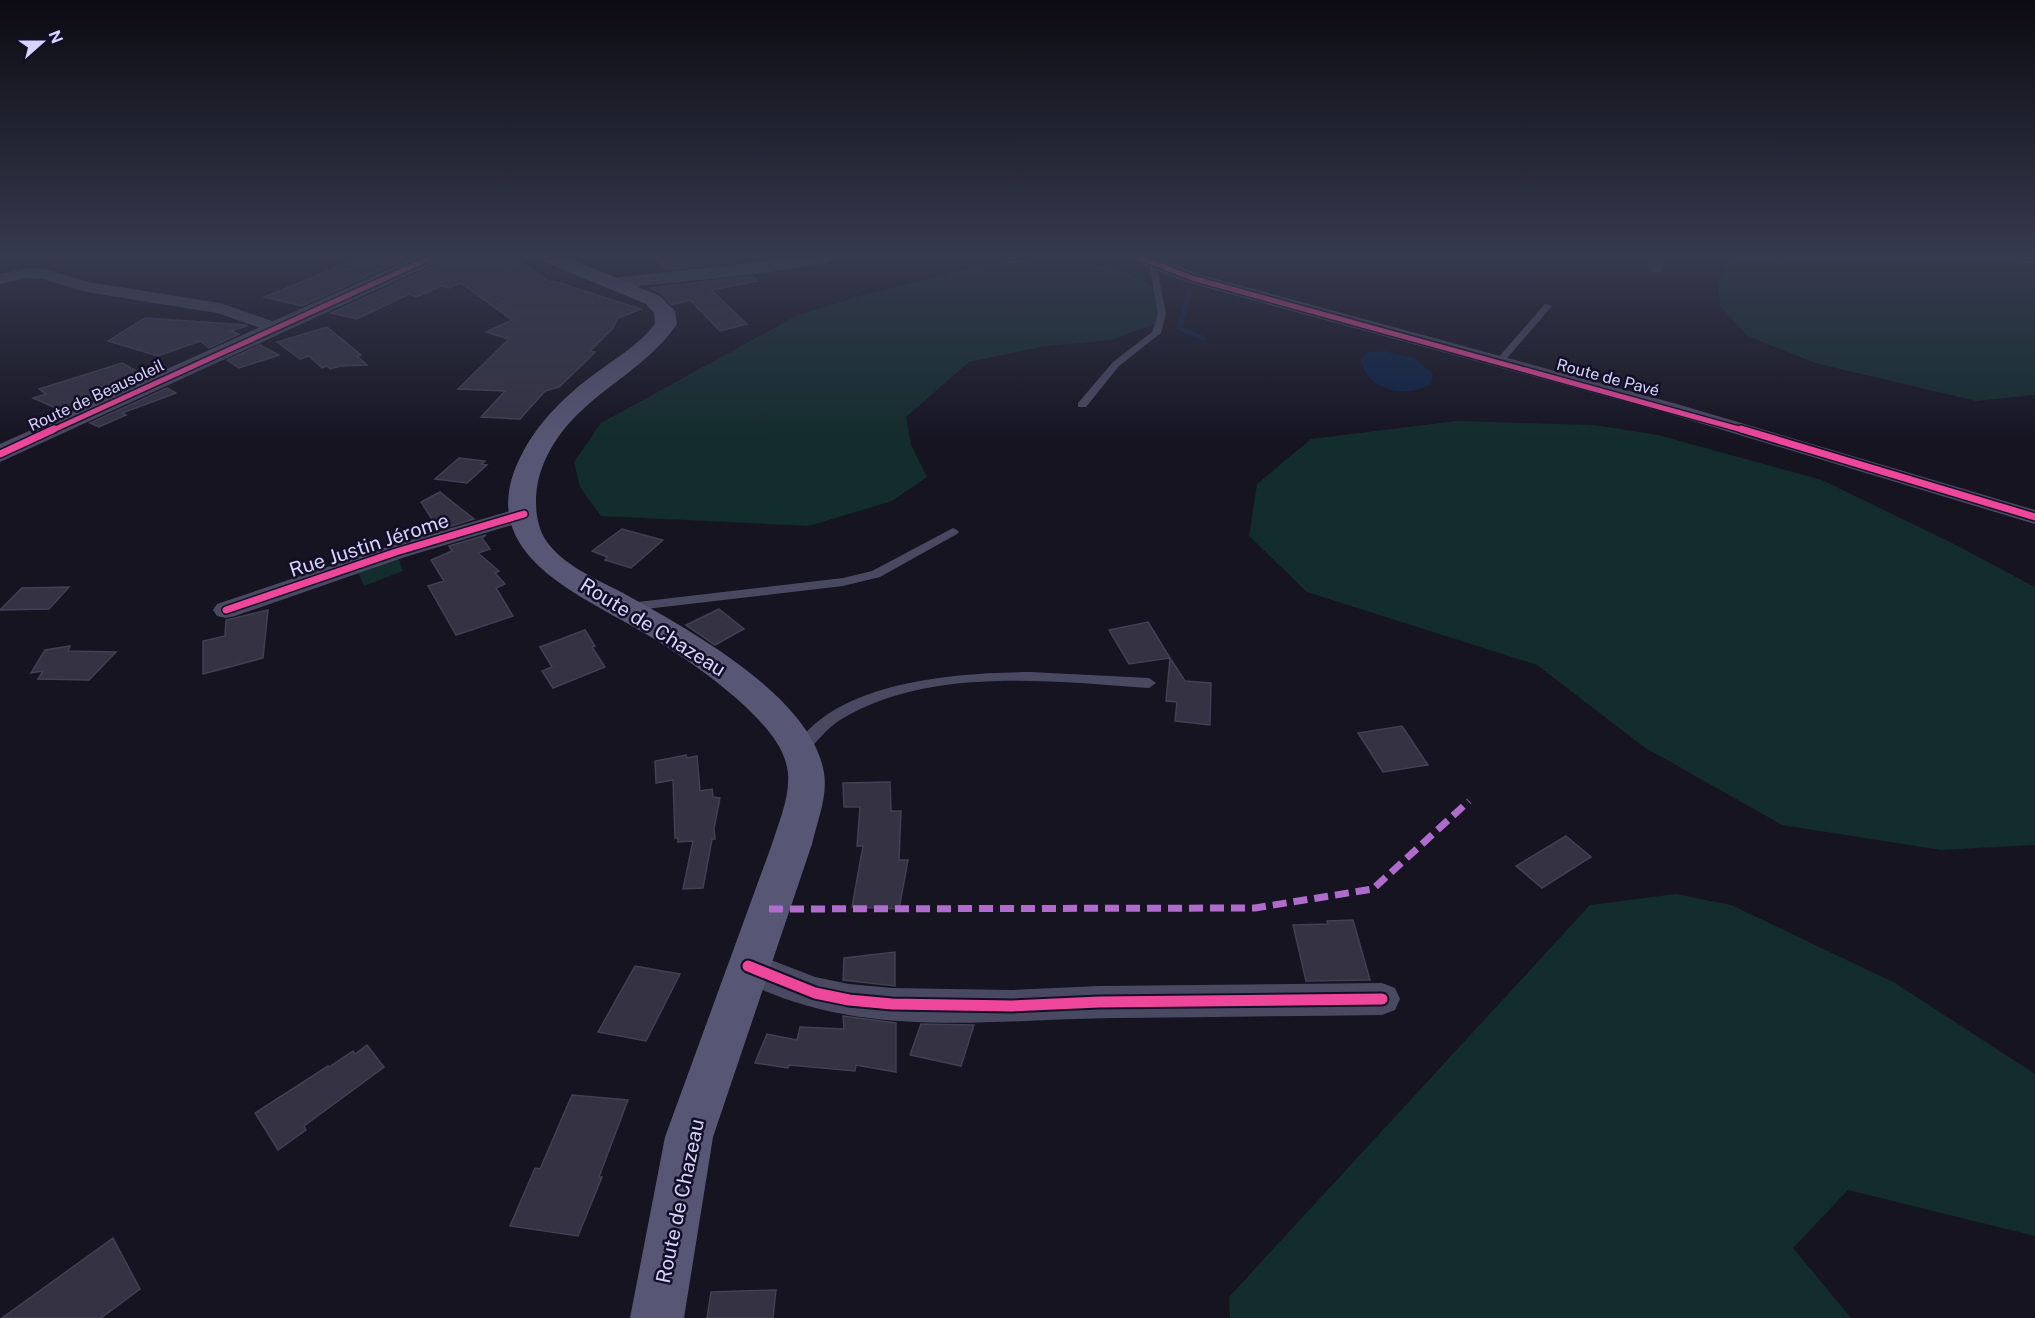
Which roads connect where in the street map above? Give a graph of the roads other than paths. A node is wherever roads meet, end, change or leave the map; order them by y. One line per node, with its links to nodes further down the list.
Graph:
1 (249, 319): 7 (street)
2 (296, 319): 7 (street, Route de Beausoleil)
3 (665, 319): 11 (main road, Route de Chazeau)
4 (1161, 319): 9 (lane)
5 (1341, 319): 8 (street, Route de Pavé)
6 (1537, 319): 8 (lane)
7 (275, 328): 10 (street, Route de Beausoleil)
8 (1499, 362): 12 (street, Route de Pavé)
9 (1082, 405)
10 (0, 454)
11 (524, 514): 14 (main road, Route de Chazeau); 15 (street, Rue Justin Jérome)
12 (2035, 517)
13 (953, 532): 14 (lane)
14 (624, 608): 17 (main road, Route de Chazeau)
15 (226, 610)
16 (1149, 683): 17 (lane)
17 (799, 751): 18 (main road, Route de Chazeau)
18 (748, 966): 19 (street); 20 (main road, Route de Chazeau)
19 (1382, 999)
20 (657, 1318)

